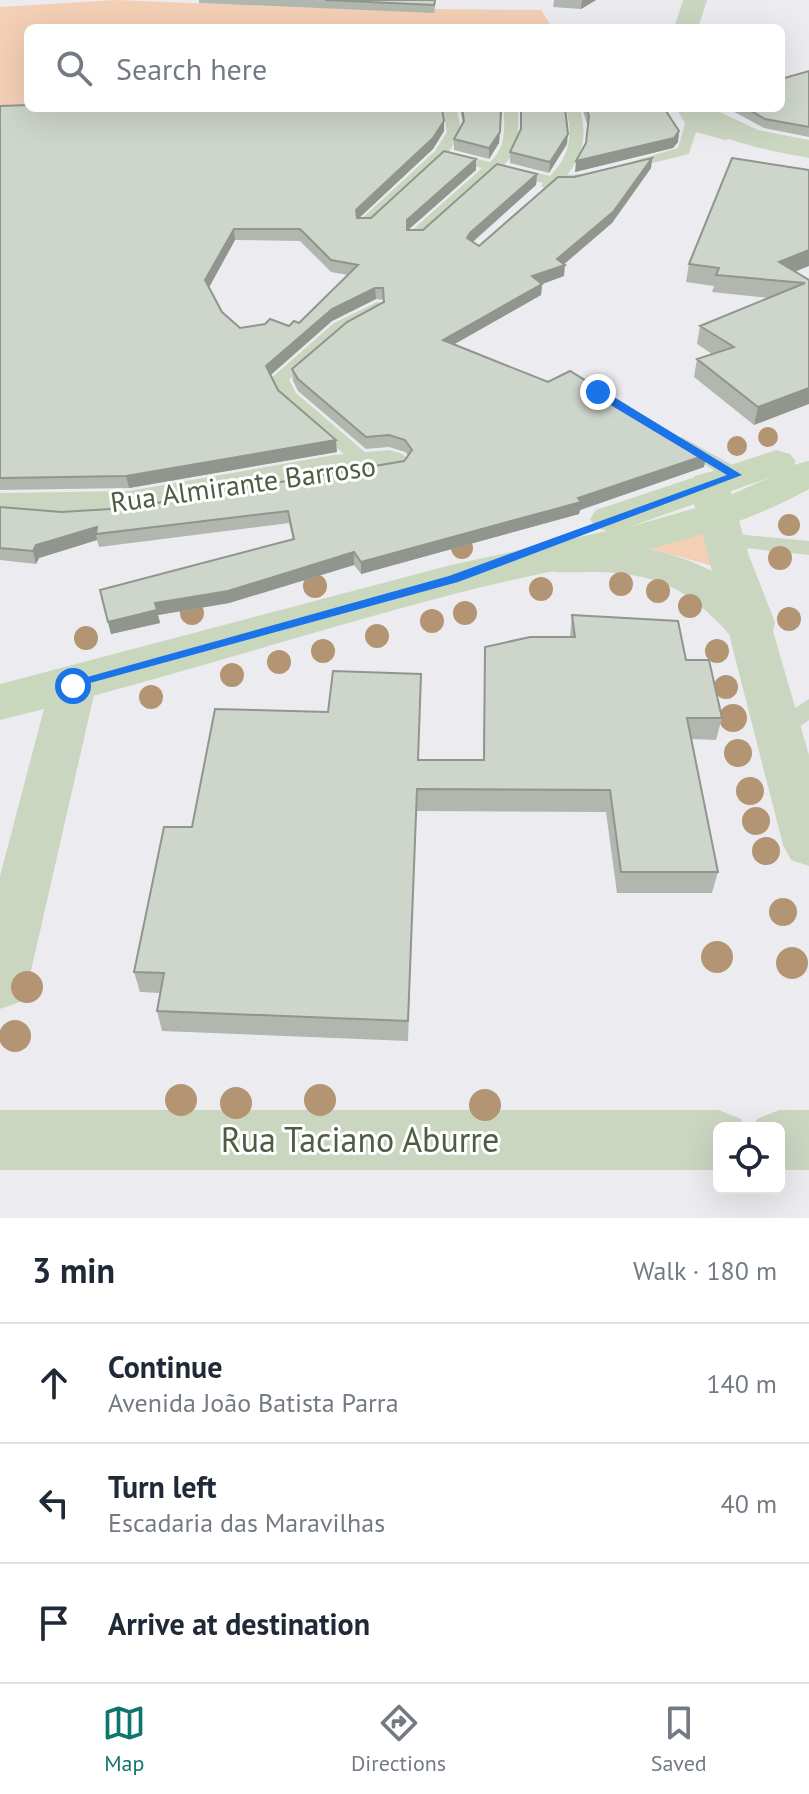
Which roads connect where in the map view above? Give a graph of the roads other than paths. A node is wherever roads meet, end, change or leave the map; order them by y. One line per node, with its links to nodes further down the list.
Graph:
1 (695, 0): 2 (street)
2 (687, 24)
3 (451, 112): 8 (lane)
4 (511, 112): 9 (lane)
5 (574, 112): 10 (lane)
6 (689, 114): 7 (street); 10 (lane)
7 (809, 149)
8 (440, 154): 9 (lane); 12 (lane)
9 (496, 167): 10 (lane); 13 (lane)
10 (554, 181): 11 (lane)
11 (532, 200)
12 (364, 224)
13 (415, 236)
14 (377, 307): 17 (lane)
15 (660, 430): 19 (lane)
16 (809, 452): 19 (main road)
17 (377, 463): 20 (street, Rua Almirante Barroso)
18 (809, 473): 19 (main road)
19 (722, 504): 21 (lane); 22 (main road); 23 (main road); 24 (street)
20 (0, 506)
21 (809, 548)
22 (545, 558): 23 (main road); 24 (street)
23 (454, 579): 25 (main road)
24 (751, 631): 27 (street)
25 (73, 686): 26 (main road); 29 (street)
26 (0, 702)
27 (792, 720): 28 (street)
28 (809, 845)
29 (0, 984)
30 (0, 1140): 31 (street, Rua Taciano Aburre)
31 (713, 1140)
32 (785, 1140): 33 (street)
33 (809, 1140)

